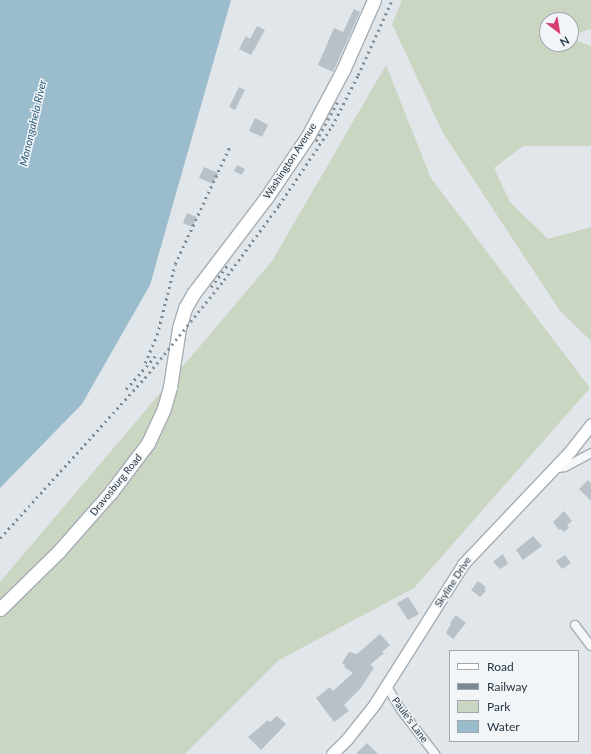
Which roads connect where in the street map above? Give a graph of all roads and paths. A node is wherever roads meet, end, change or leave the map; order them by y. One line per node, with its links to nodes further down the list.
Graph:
1 (374, 0): 2 (main road, Washington Avenue)
2 (185, 308): 6 (main road, Dravosburg Road)
3 (591, 424): 5 (street, Skyline Drive)
4 (591, 453): 5 (street)
5 (553, 469): 9 (street, Skyline Drive)
6 (0, 609)
7 (575, 625): 8 (street)
8 (591, 646)
9 (386, 686): 10 (street, Skyline Drive); 11 (street, Paule's Lane)
10 (332, 754)
11 (435, 754)

